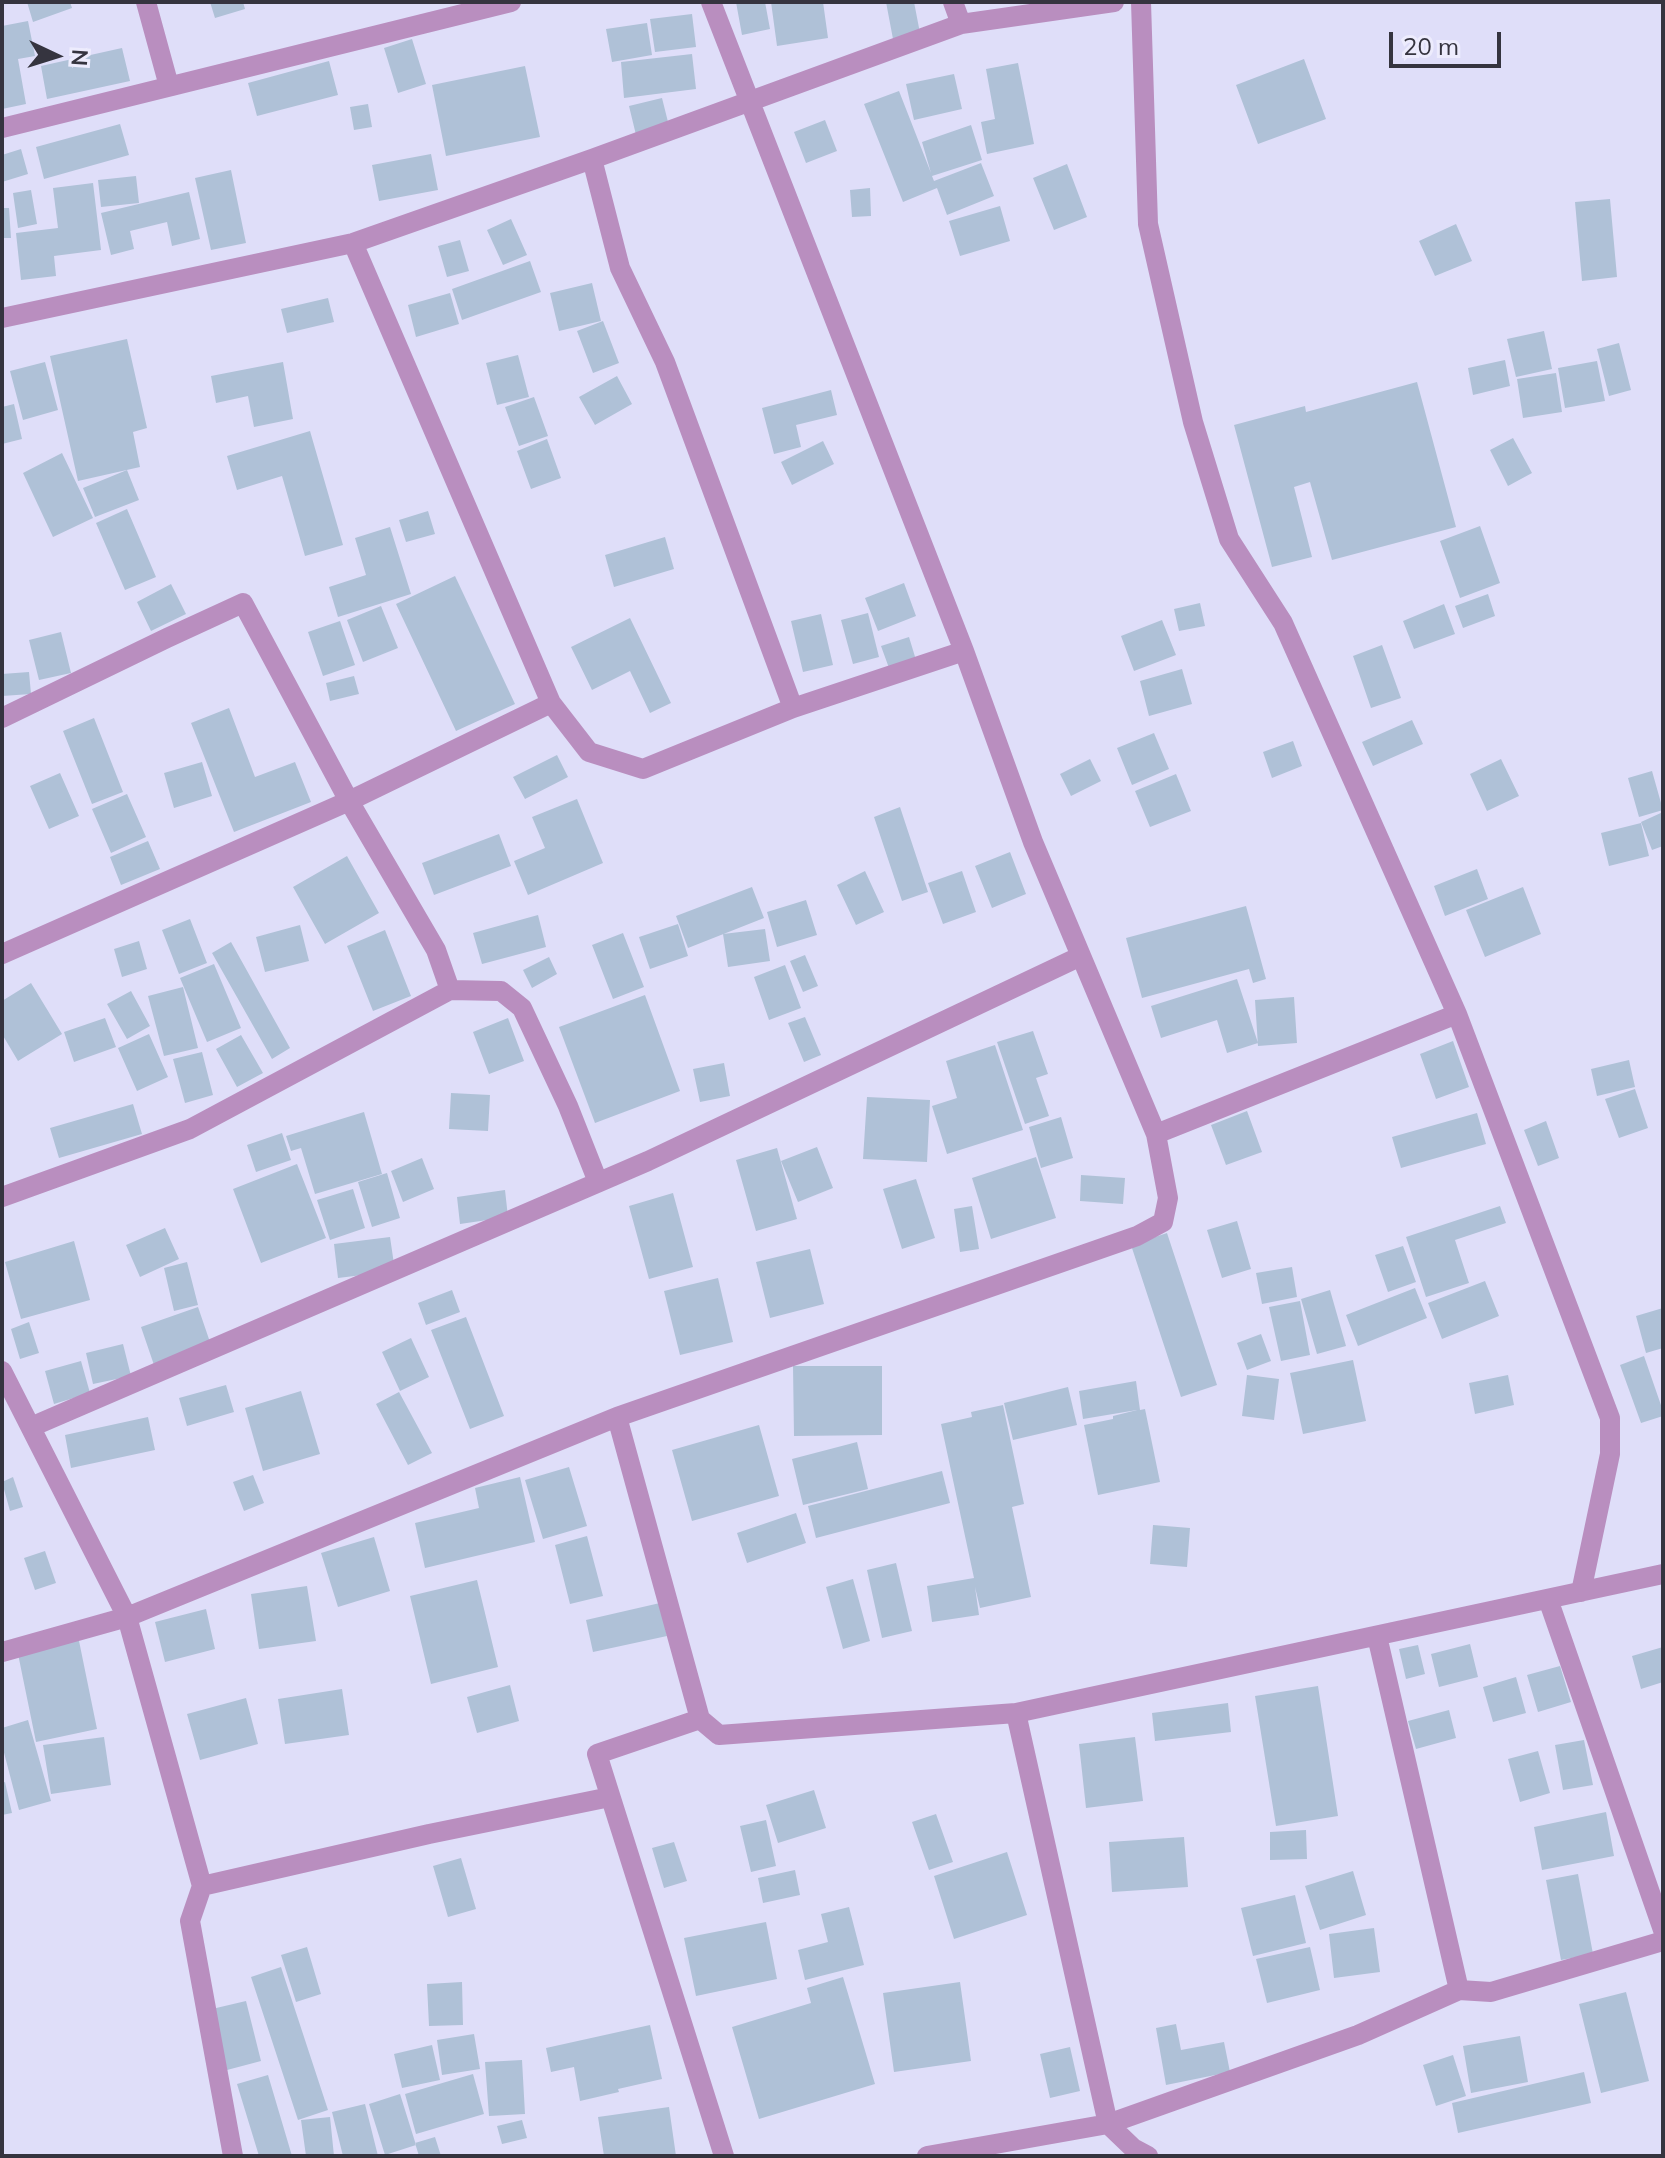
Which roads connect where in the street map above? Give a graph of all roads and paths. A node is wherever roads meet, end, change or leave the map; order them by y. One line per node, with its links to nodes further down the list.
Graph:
1 (146, 2): 8 (street)
2 (511, 2): 8 (street)
3 (711, 2): 9 (street)
4 (953, 2): 7 (street)
5 (1114, 2): 7 (street)
6 (1141, 2): 22 (street)
7 (961, 24): 9 (street)
8 (169, 86): 10 (street)
9 (749, 101): 11 (street); 14 (street)
10 (2, 128)
11 (592, 159): 12 (street); 16 (street)
12 (353, 243): 13 (street); 15 (street)
13 (2, 318)
14 (964, 651): 16 (street); 20 (street)
15 (551, 703): 16 (street); 18 (street)
16 (793, 708)
17 (2, 718): 18 (street)
18 (349, 801): 19 (street); 21 (street)
19 (2, 954)
20 (1081, 956): 23 (street); 24 (street)
21 (450, 990): 24 (street); 25 (street)
22 (1457, 1014): 23 (street); 30 (street)
23 (1156, 1134): 27 (street)
24 (598, 1182): 28 (street)
25 (2, 1197)
26 (2, 1371): 28 (street)
27 (617, 1417): 32 (street); 36 (street)
28 (31, 1427): 32 (street)
29 (1663, 1574): 30 (street)
30 (1581, 1592): 31 (street)
31 (1548, 1599): 33 (street); 39 (street)
32 (127, 1617): 34 (street); 38 (street)
33 (1377, 1636): 35 (street); 41 (street)
34 (2, 1652)
35 (1016, 1713): 36 (street); 42 (street)
36 (700, 1719): 37 (street)
37 (610, 1797): 38 (street); 44 (street)
38 (202, 1886): 43 (street)
39 (1663, 1930)
40 (1663, 1941): 41 (street)
41 (1459, 1990): 42 (street)
42 (1108, 2124): 45 (street); 46 (street)
43 (233, 2156)
44 (724, 2156)
45 (927, 2156)
46 (1148, 2156)

